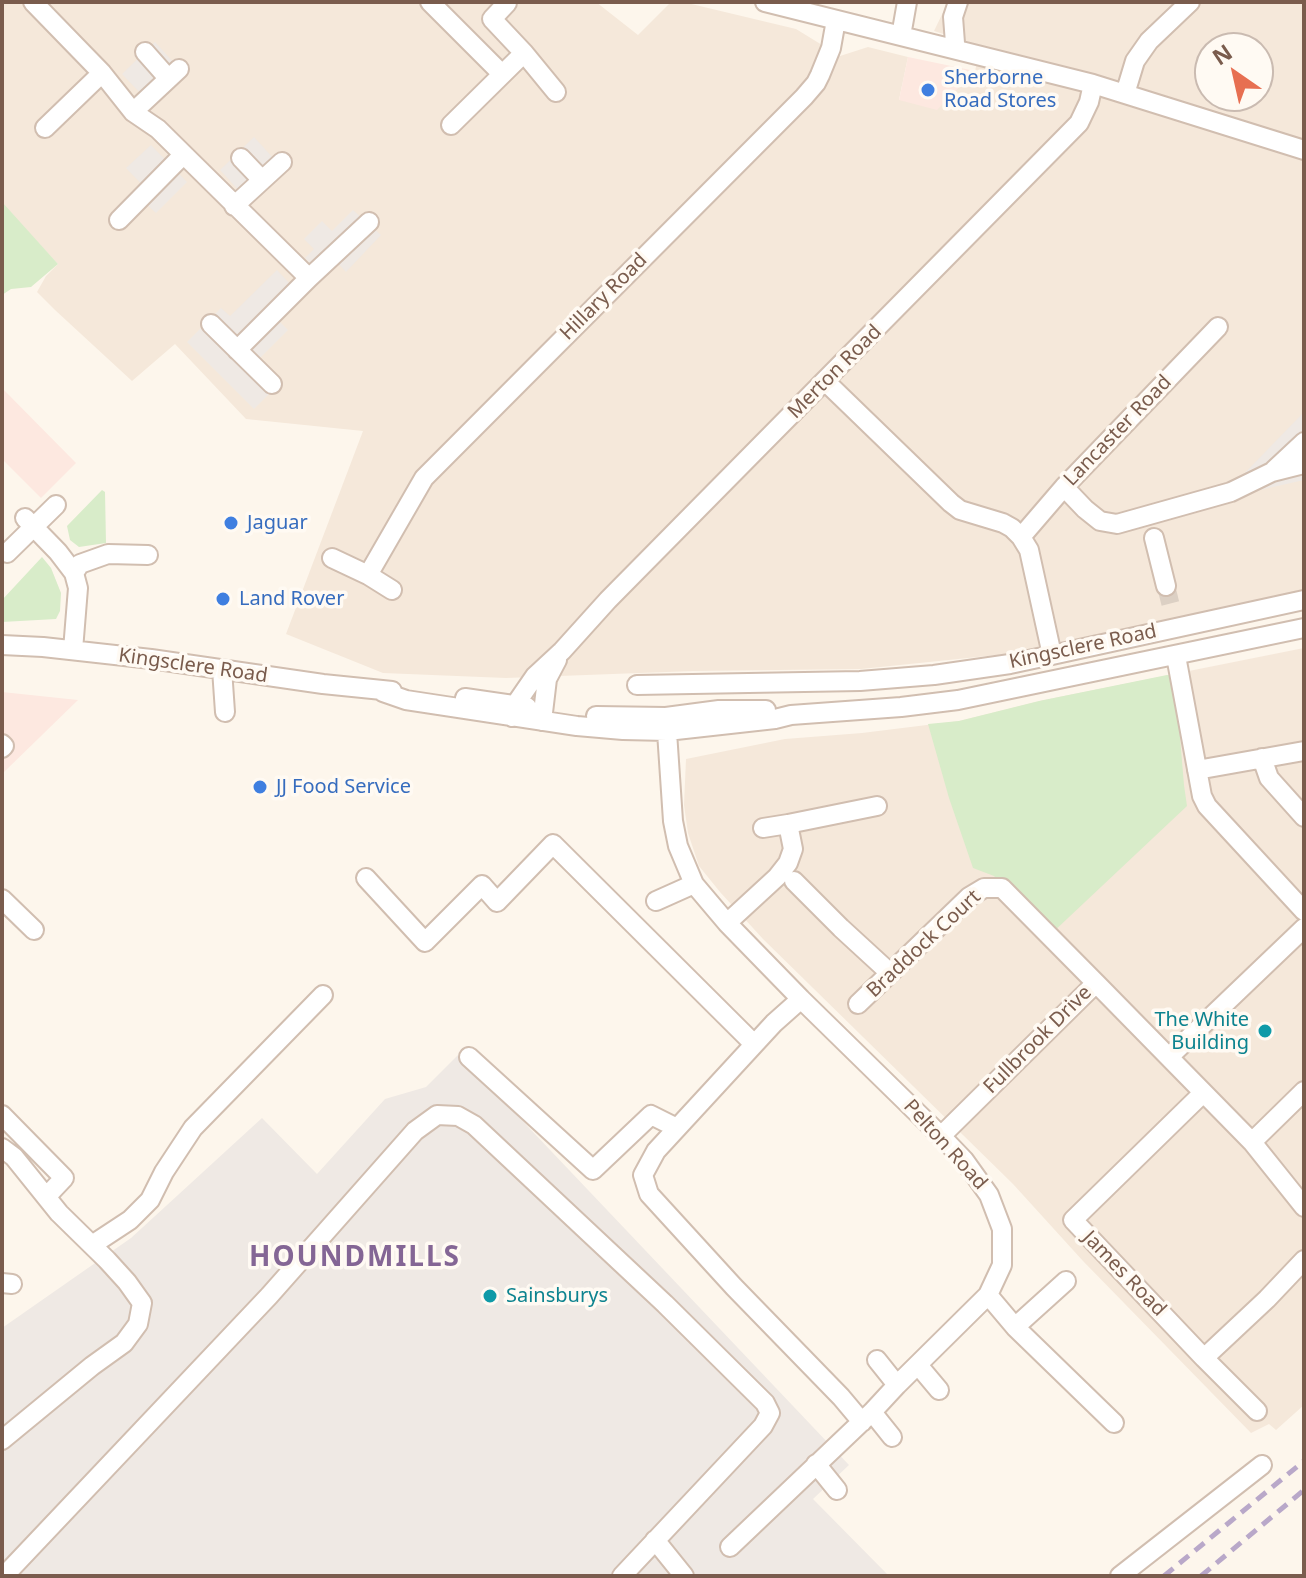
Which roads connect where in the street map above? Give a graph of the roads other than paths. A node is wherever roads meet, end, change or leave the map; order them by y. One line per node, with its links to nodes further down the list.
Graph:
1 (33, 2): 13 (street)
2 (430, 2): 14 (street)
3 (765, 2): 8 (street)
4 (907, 2): 9 (street)
5 (958, 2): 10 (street)
6 (507, 3): 12 (street)
7 (1187, 3): 17 (street)
8 (836, 20): 9 (street); 47 (street, Hillary Road)
9 (901, 36): 10 (street)
10 (953, 49): 15 (street)
11 (145, 52): 18 (street)
12 (524, 53): 14 (street); 16 (street)
13 (102, 73): 18 (street); 20 (street)
14 (502, 74): 19 (street)
15 (1093, 84): 17 (street); 33 (street, Merton Road)
16 (556, 92)
17 (1125, 94): 21 (street)
18 (133, 112): 22 (street)
19 (451, 125)
20 (45, 128)
21 (1304, 150)
22 (183, 155): 26 (street); 27 (street)
23 (241, 158): 25 (street)
24 (282, 162): 25 (street)
25 (262, 180): 26 (street)
26 (234, 206): 29 (street)
27 (119, 220)
28 (369, 222): 29 (street)
29 (309, 278): 32 (street)
30 (211, 324): 32 (street)
31 (1218, 327): 38 (street, Lancaster Road)
32 (237, 350): 34 (street)
33 (826, 382): 41 (street); 54 (street, Merton Road)
34 (272, 384)
35 (1304, 442): 37 (street)
36 (1304, 464): 37 (street)
37 (1272, 472): 38 (street)
38 (1064, 487): 41 (street, Lancaster Road)
39 (56, 505): 40 (street)
40 (29, 523): 43 (street); 46 (street)
41 (1021, 537): 55 (street)
42 (1152, 538): 48 (street)
43 (7, 553)
44 (148, 555): 46 (street)
45 (332, 558): 47 (street)
46 (74, 573): 53 (street)
47 (368, 575): 49 (street)
48 (1166, 586)
49 (392, 590)
50 (1304, 600): 55 (street, Kingsclere Road)
51 (1304, 628): 56 (street, Kingsclere Road)
52 (2, 645): 53 (street, Kingsclere Road)
53 (73, 650): 57 (street, Kingsclere Road)
54 (562, 651): 60 (street, Merton Road); 63 (street, Merton Road)
55 (1052, 655): 58 (street, Kingsclere Road)
56 (1176, 656): 61 (street, Kingsclere Road); 67 (street)
57 (222, 669): 60 (street, Kingsclere Road); 62 (street)
58 (860, 681): 59 (street, Kingsclere Road); 61 (street)
59 (637, 685)
60 (514, 711): 63 (street, Kingsclere Road)
61 (863, 711): 64 (street, Kingsclere Road)
62 (225, 712)
63 (543, 715): 64 (street, Kingsclere Road)
64 (666, 724): 74 (street, Pelton Road)
65 (1304, 751): 66 (street)
66 (1262, 758): 67 (street); 69 (street)
67 (1197, 770): 77 (street)
68 (877, 806): 70 (street)
69 (1301, 806)
70 (788, 824): 71 (street); 78 (street)
71 (763, 828)
72 (366, 878): 86 (street)
73 (794, 881): 81 (street)
74 (694, 884): 76 (street); 78 (street, Pelton Road)
75 (2, 899): 80 (street)
76 (656, 901)
77 (1304, 911)
78 (727, 923): 84 (street, Pelton Road)
79 (1304, 928): 87 (street)
80 (34, 930)
81 (890, 973): 82 (street, Braddock Court); 85 (street, Braddock Court)
82 (1096, 983): 87 (street, Fullbrook Drive); 93 (street, Fullbrook Drive)
83 (323, 995): 98 (street)
84 (801, 999): 86 (street); 93 (street, Pelton Road)
85 (858, 1004)
86 (754, 1044): 92 (street)
87 (1170, 1056): 90 (street, Fullbrook Drive)
88 (469, 1057): 92 (street)
89 (1304, 1091): 94 (street)
90 (1203, 1093): 94 (street, Fullbrook Drive); 103 (street, James Road)
91 (2, 1115): 96 (street)
92 (677, 1128): 109 (street)
93 (941, 1136): 101 (street, Pelton Road)
94 (1252, 1142): 97 (street, Fullbrook Drive)
95 (2, 1148): 96 (street)
96 (46, 1197): 98 (street)
97 (1304, 1207)
98 (92, 1245): 112 (street)
99 (1304, 1260): 103 (street)
100 (1066, 1281): 102 (street)
101 (988, 1295): 102 (street); 105 (street, Pelton Road)
102 (1015, 1327): 110 (street)
103 (1204, 1358): 108 (street)
104 (877, 1360): 106 (street)
105 (918, 1365): 106 (street, Pelton Road); 107 (street)
106 (897, 1385): 109 (street, Pelton Road)
107 (939, 1390)
108 (1257, 1411)
109 (867, 1417): 111 (street); 113 (street, Pelton Road)
110 (1114, 1423)
111 (892, 1437)
112 (2, 1440)
113 (816, 1464): 115 (street); 117 (street, Pelton Road)
114 (1262, 1465): 121 (street)
115 (837, 1490)
116 (655, 1540): 118 (street); 119 (street); 120 (street)
117 (730, 1547)
118 (4, 1576)
119 (622, 1576)
120 (684, 1576)
121 (1120, 1576)

